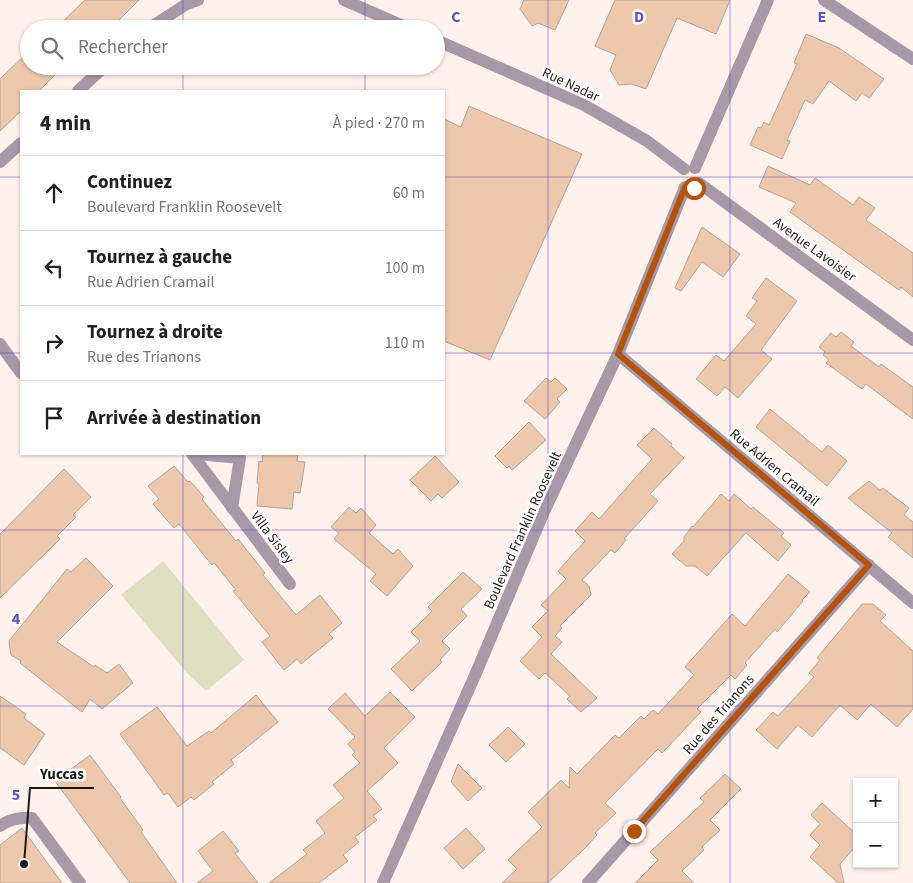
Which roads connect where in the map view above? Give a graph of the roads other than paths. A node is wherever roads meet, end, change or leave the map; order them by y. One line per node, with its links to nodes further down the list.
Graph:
1 (198, 0): 5 (street)
2 (344, 0): 7 (street)
3 (768, 0): 14 (street)
4 (824, 0): 9 (street)
5 (185, 2): 6 (street)
6 (160, 20)
7 (390, 20)
8 (445, 44): 14 (street, Rue Nadar)
9 (913, 59)
10 (95, 75): 11 (street)
11 (79, 90)
12 (20, 144): 13 (street)
13 (0, 162)
14 (690, 168): 15 (street); 16 (street)
15 (700, 183): 16 (street); 17 (street, Avenue Lavoisier)
16 (685, 187): 19 (street, Boulevard Franklin Roosevelt)
17 (913, 340)
18 (0, 344): 20 (street)
19 (618, 354): 24 (street, Rue Adrien Cramail); 29 (street, Boulevard Franklin Roosevelt)
20 (20, 372)
21 (193, 455): 23 (street, Villa Sisley)
22 (208, 455): 23 (street, Villa Sisley)
23 (232, 508): 25 (street, Villa Sisley)
24 (869, 565): 26 (street, Rue Adrien Cramail); 30 (street, Rue des Trianons)
25 (290, 584)
26 (913, 603)
27 (0, 826): 28 (street)
28 (80, 883)
29 (383, 883)
30 (588, 883)

